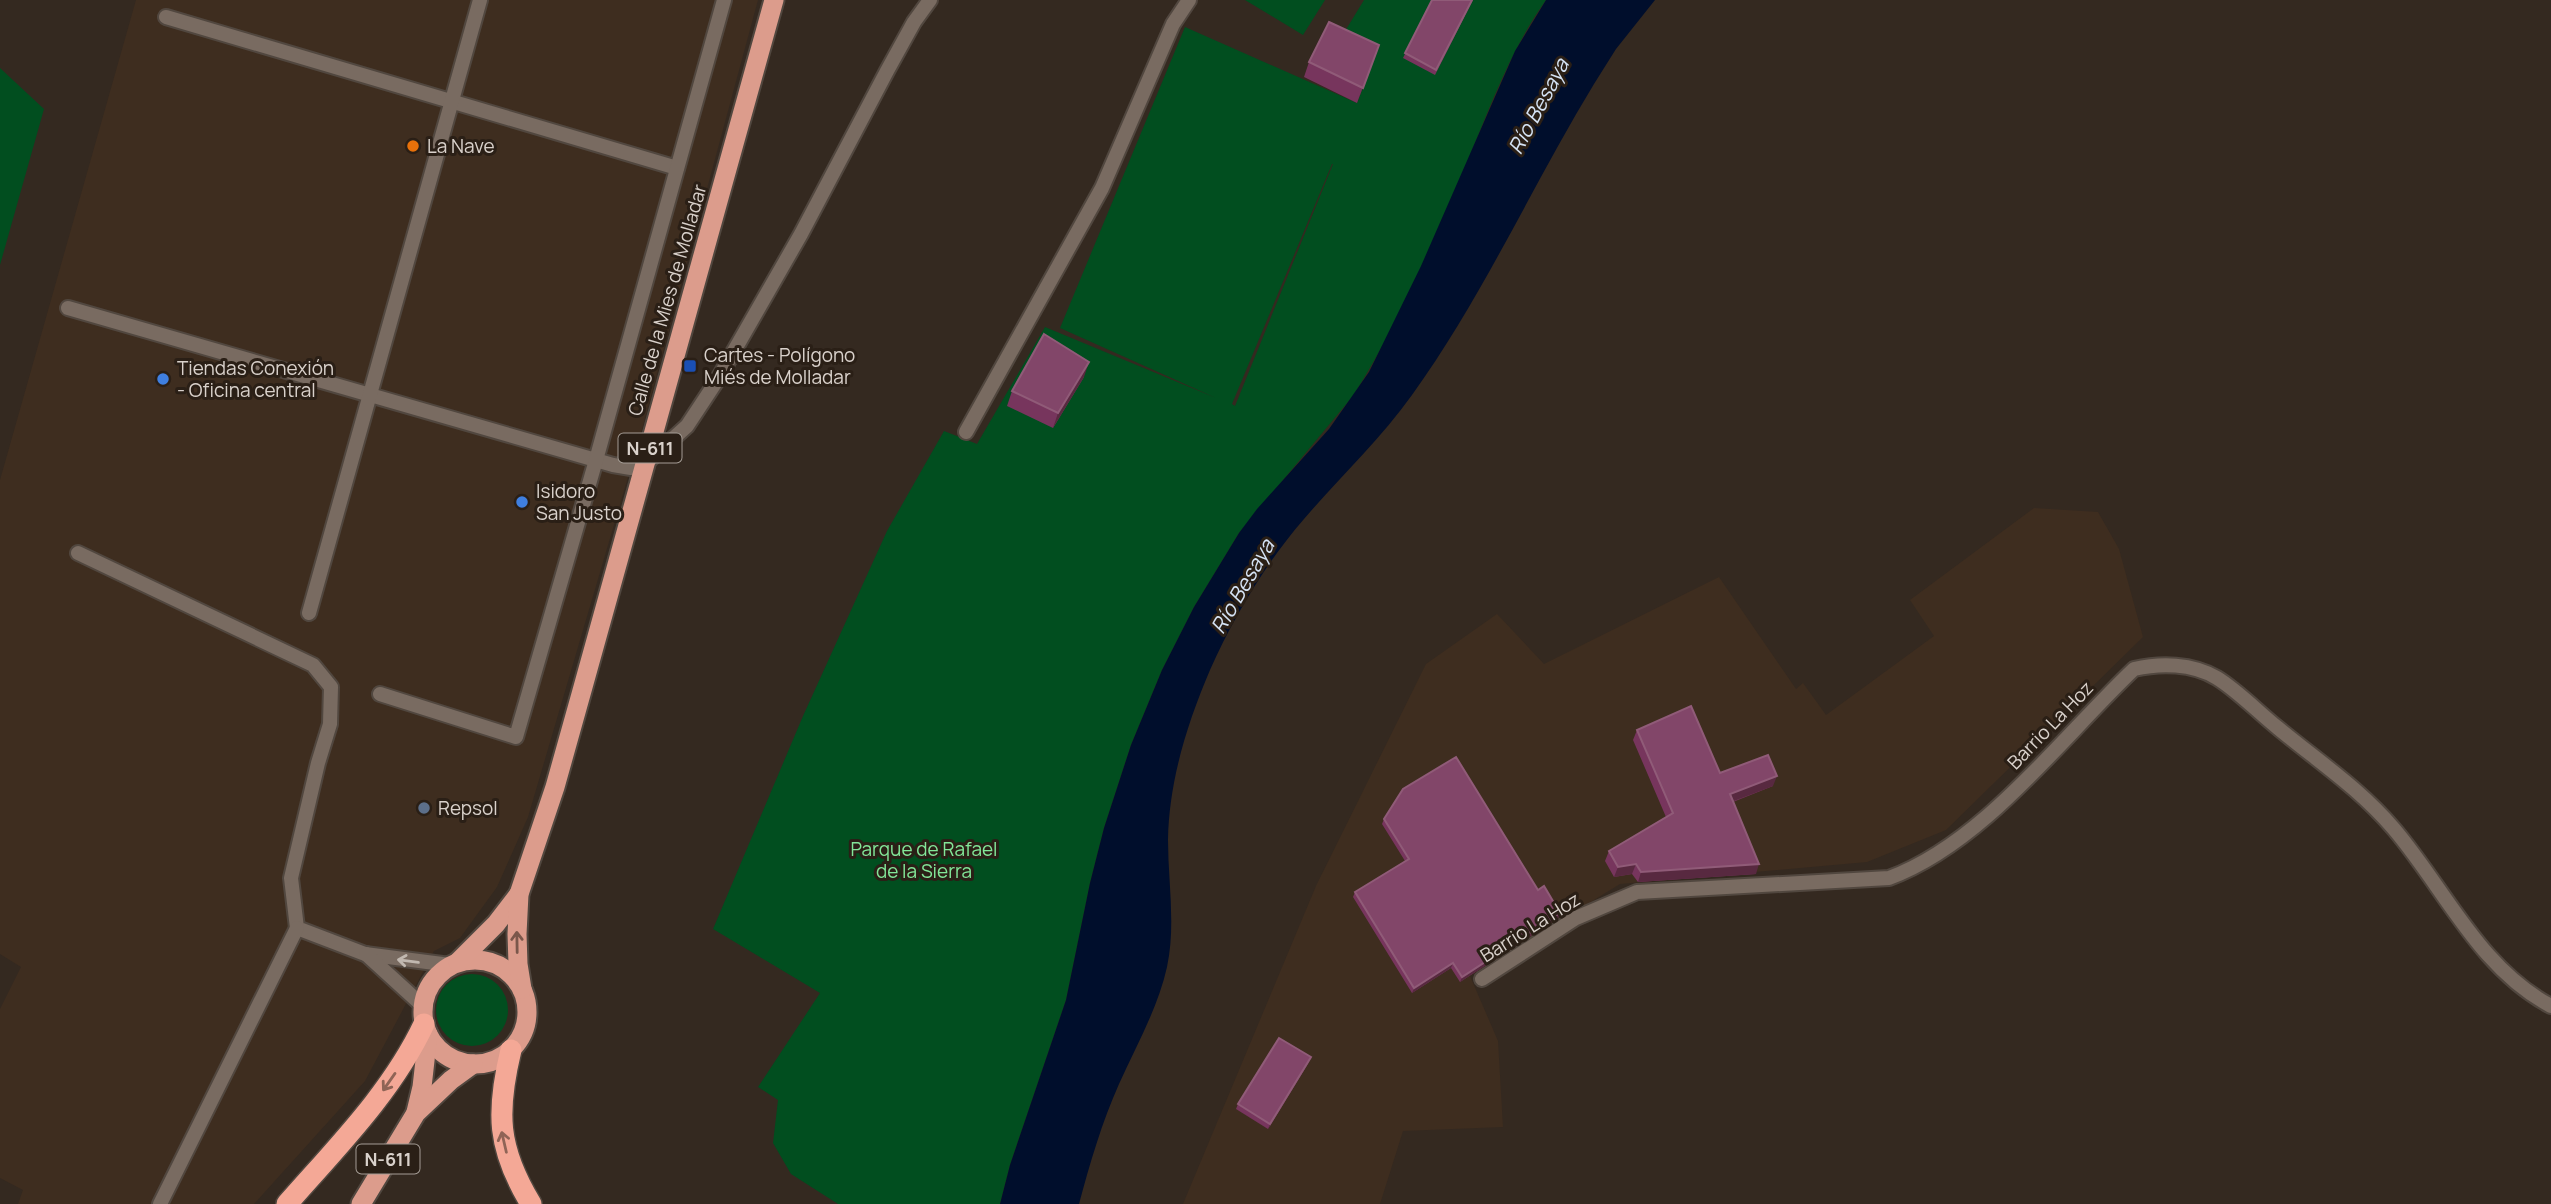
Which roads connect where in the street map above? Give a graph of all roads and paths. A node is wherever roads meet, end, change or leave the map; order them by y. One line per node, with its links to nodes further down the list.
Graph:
1 (480, 0): 7 (street)
2 (724, 0): 8 (street)
3 (774, 0): 13 (highway, Calle de la Mies de Molladar / N-611)
4 (930, 0): 13 (street)
5 (1189, 0): 11 (street)
6 (166, 17): 7 (street)
7 (452, 102): 8 (street); 10 (street)
8 (677, 168): 12 (street)
9 (68, 308): 10 (street)
10 (370, 395): 12 (street); 15 (street)
11 (966, 432)
12 (596, 460): 13 (street); 16 (street)
13 (645, 464): 17 (highway, Calle de la Mies de Molladar / N-611)
14 (78, 553): 18 (street)
15 (309, 613)
16 (380, 694)
17 (519, 894): 20 (highway, Calle de la Mies de Molladar / N-611); 22 (highway, Calle de la Mies de Molladar / N-611, one-way to 17)
18 (297, 928): 19 (street); 28 (street)
19 (365, 954): 20 (street, one-way to 19); 24 (street)
20 (454, 964): 22 (highway); 24 (highway, N-611)
21 (1482, 979): 23 (street, Barrio La Hoz)
22 (523, 989): 25 (highway, N-611)
23 (2551, 1006)
24 (425, 1021): 26 (highway); 27 (highway, N-611); 29 (highway, one-way to 29)
25 (511, 1050): 26 (highway, N-611); 31 (highway, one-way to 25)
26 (473, 1064): 27 (highway, N-611)
27 (416, 1113): 30 (highway, N-611)
28 (160, 1204)
29 (287, 1204)
30 (361, 1204)
31 (531, 1204)

